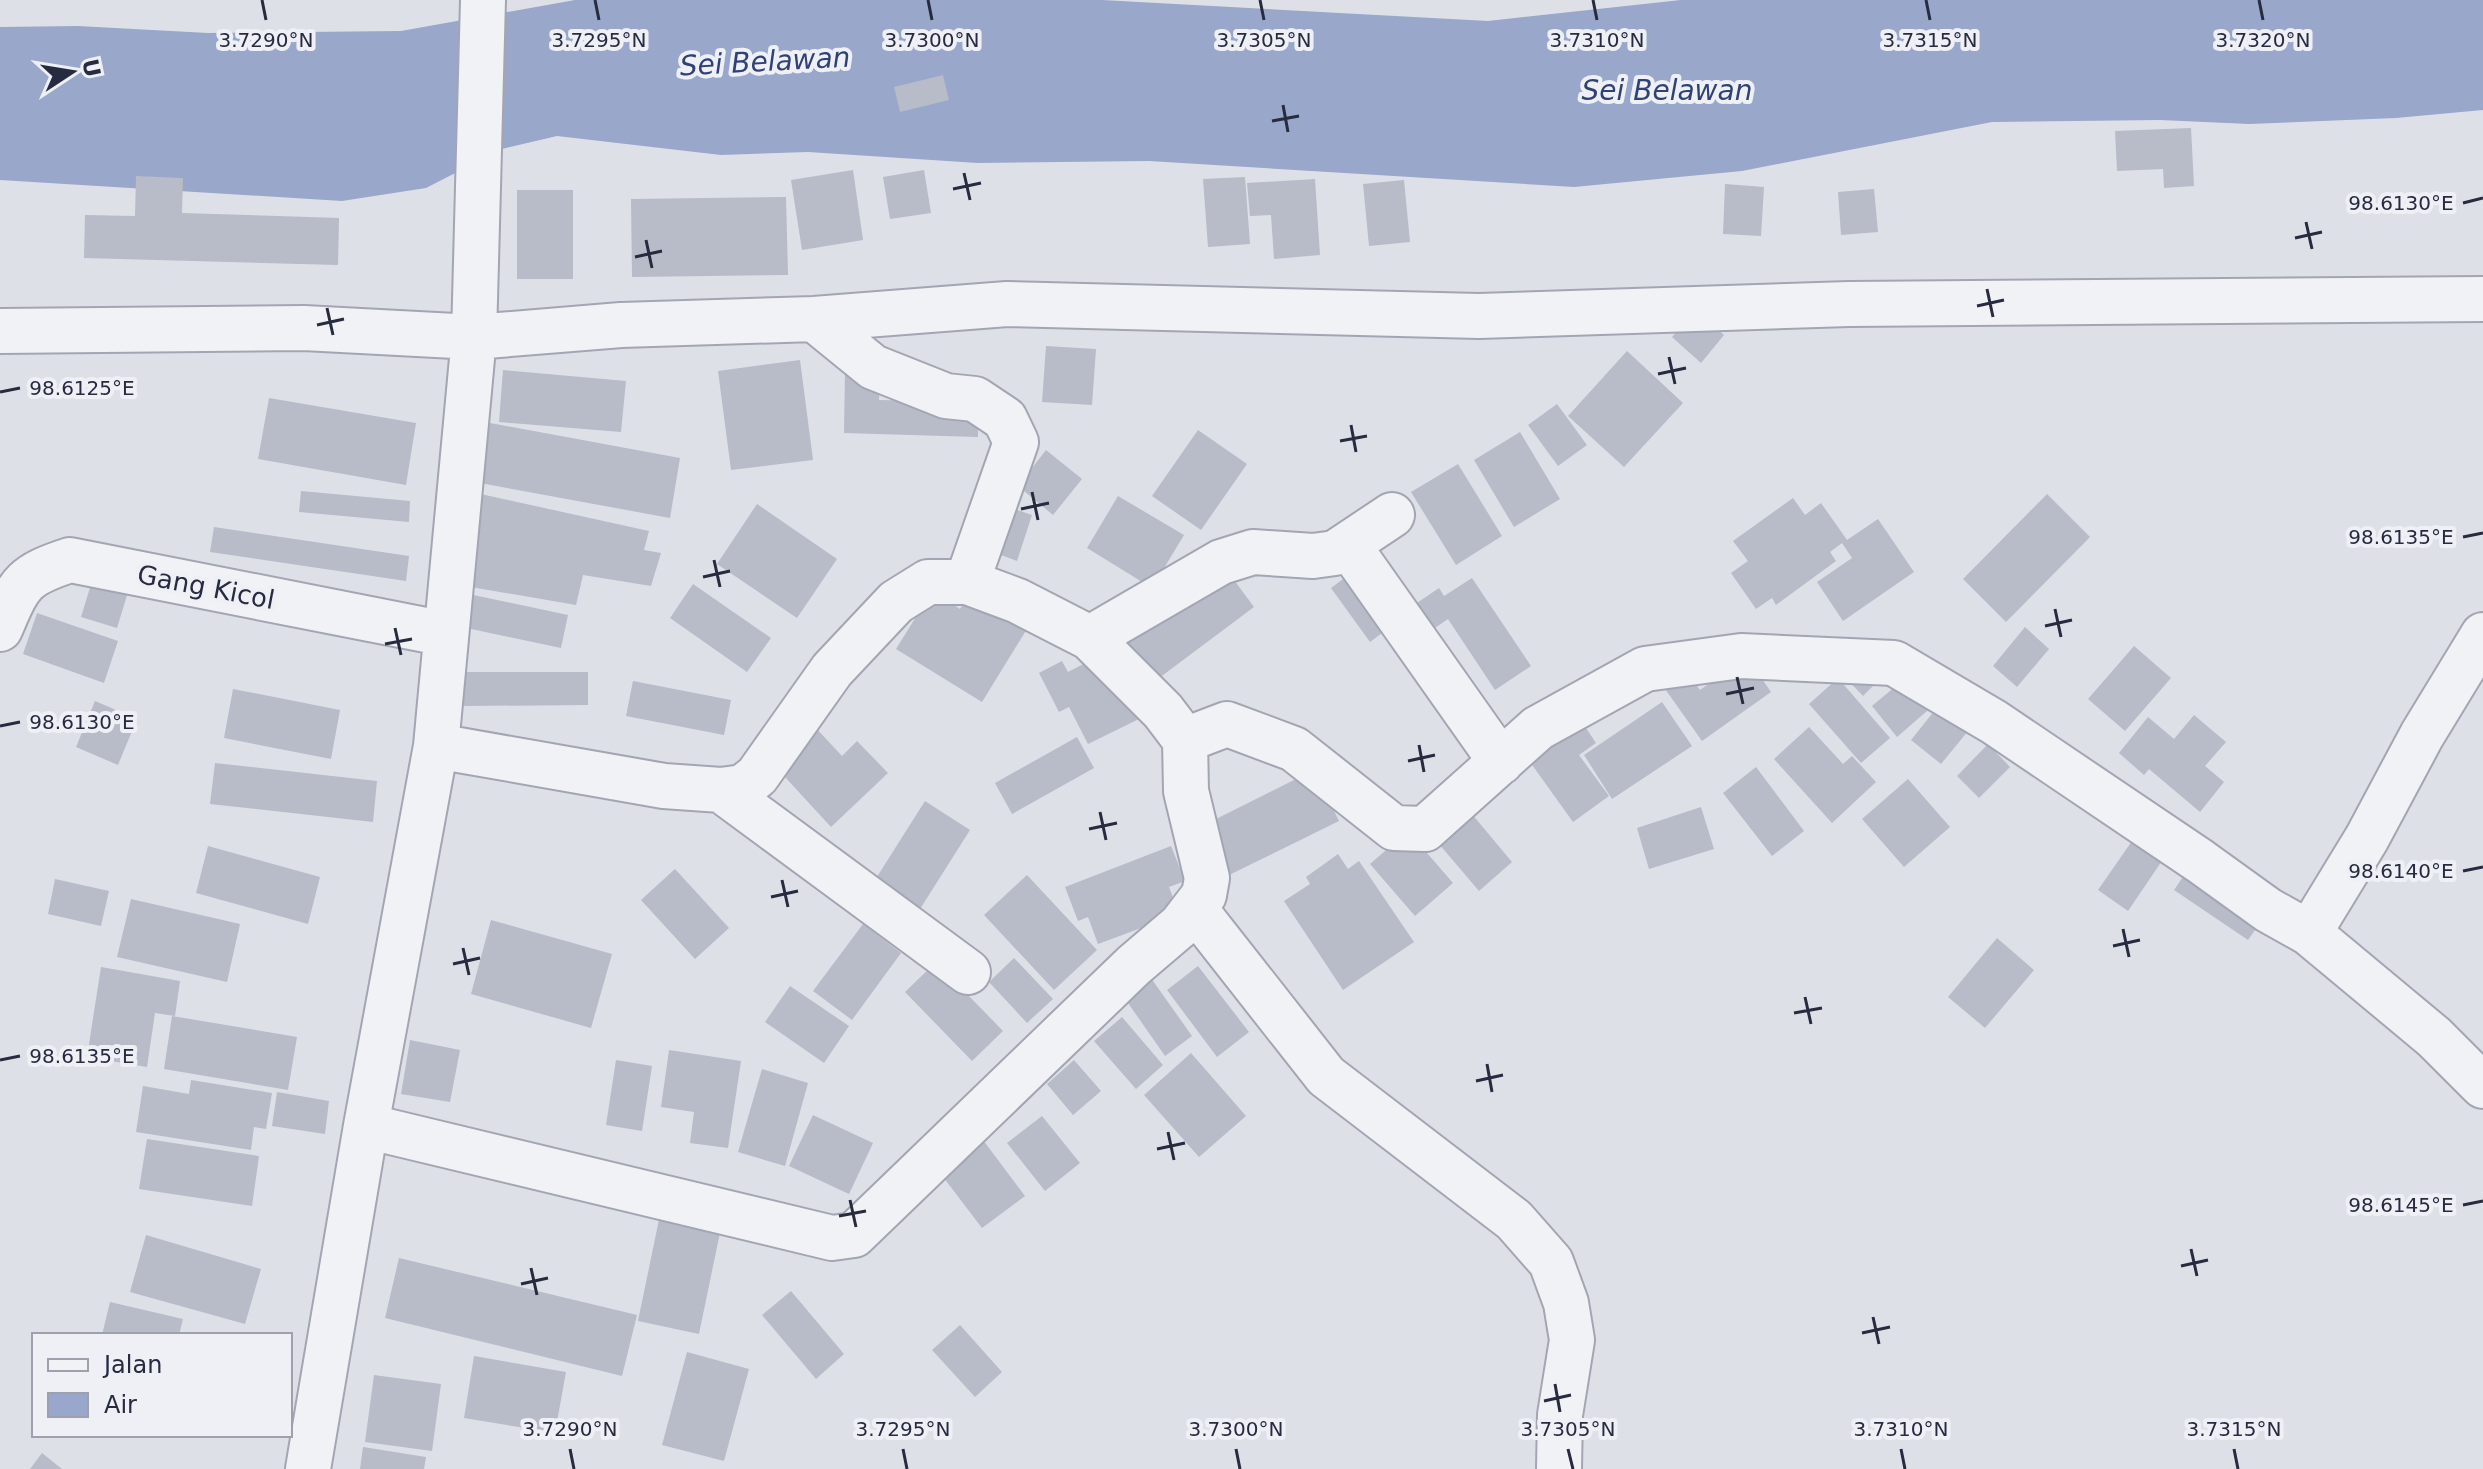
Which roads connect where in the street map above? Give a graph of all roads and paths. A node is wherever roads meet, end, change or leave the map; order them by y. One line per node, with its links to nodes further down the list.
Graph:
1 (483, 0): 5 (street)
2 (2483, 299): 3 (street)
3 (814, 319): 5 (street); 8 (street)
4 (0, 331): 5 (street)
5 (474, 337): 10 (street)
6 (1392, 515): 7 (street)
7 (1348, 545): 12 (street); 15 (street)
8 (967, 582): 12 (street); 16 (street)
9 (0, 629): 10 (street, Gang Kicol)
10 (446, 634): 14 (street)
11 (2483, 635): 18 (street)
12 (1090, 638): 13 (street)
13 (1185, 740): 15 (street); 17 (street)
14 (436, 746): 16 (street); 21 (street)
15 (1501, 762): 18 (street)
16 (721, 790): 19 (street)
17 (1194, 908): 21 (street); 23 (street)
18 (2309, 933): 20 (street)
19 (968, 972)
20 (2483, 1086)
21 (366, 1126): 22 (street)
22 (308, 1469)
23 (1559, 1469)

